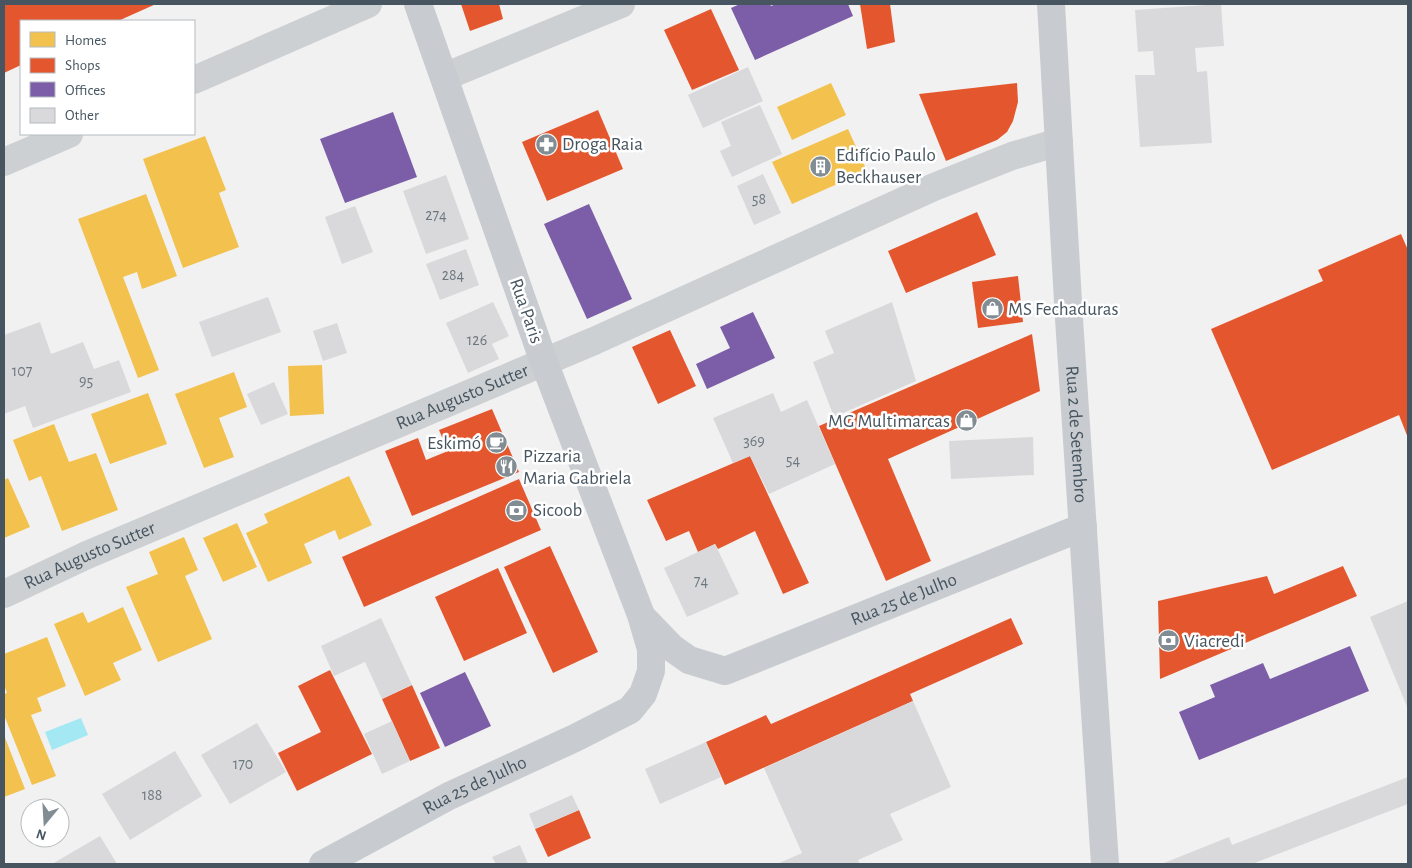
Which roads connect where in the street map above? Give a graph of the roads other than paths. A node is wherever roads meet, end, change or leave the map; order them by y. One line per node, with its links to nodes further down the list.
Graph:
1 (368, 4): 6 (street)
2 (418, 4): 5 (main road, Rua Paris)
3 (621, 4): 5 (street)
4 (1051, 4): 8 (main road, Rua 2 de Setembro)
5 (444, 77): 10 (main road, Rua Paris)
6 (195, 80)
7 (67, 135): 9 (street)
8 (1059, 142): 10 (street, Rua Augusto Sutter); 11 (main road, Rua 2 de Setembro)
9 (4, 162)
10 (544, 362): 12 (street, Rua Augusto Sutter); 13 (main road, Rua Paris)
11 (1083, 527): 14 (main road, Rua 25 de Julho); 17 (main road, Rua 2 de Setembro)
12 (4, 594)
13 (641, 615): 14 (main road, Rua Paris); 15 (main road, Rua Paris)
14 (725, 671)
15 (630, 710): 16 (main road, Rua 25 de Julho)
16 (323, 864)
17 (1105, 864)

